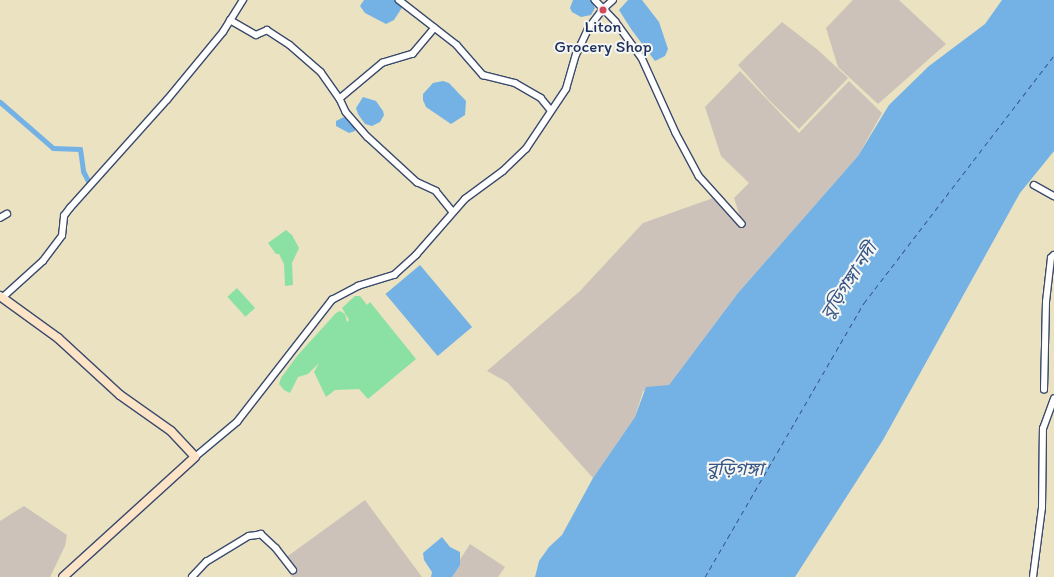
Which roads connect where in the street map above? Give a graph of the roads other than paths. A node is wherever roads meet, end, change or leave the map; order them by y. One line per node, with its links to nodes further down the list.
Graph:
1 (243, 0): 6 (street)
2 (399, 0): 7 (street)
3 (595, 0): 5 (street)
4 (614, 0): 5 (street)
5 (603, 9): 9 (street); 15 (street)
6 (230, 20): 8 (street); 17 (street)
7 (435, 28): 8 (street); 9 (street)
8 (340, 99): 12 (street)
9 (550, 110): 12 (street)
10 (1034, 184): 11 (street)
11 (1054, 196)
12 (452, 211): 20 (street)
13 (7, 214): 14 (street)
14 (0, 218)
15 (742, 224)
16 (1054, 255): 18 (street)
17 (1, 297): 20 (street)
18 (1044, 390)
19 (1054, 400): 24 (street)
20 (195, 457): 22 (street)
21 (293, 570): 23 (street)
22 (63, 577)
23 (192, 577)
24 (1034, 577)

